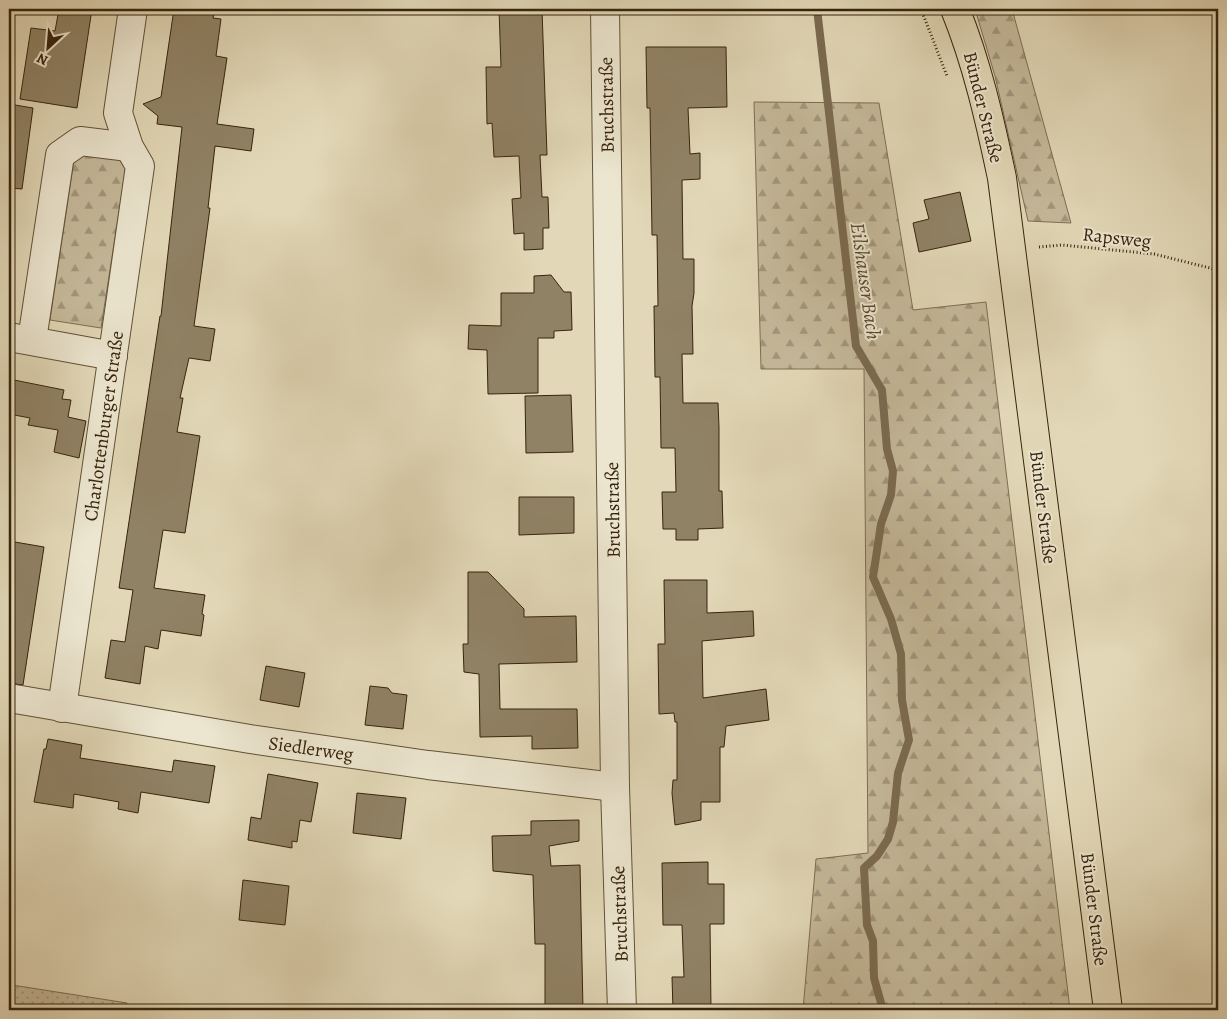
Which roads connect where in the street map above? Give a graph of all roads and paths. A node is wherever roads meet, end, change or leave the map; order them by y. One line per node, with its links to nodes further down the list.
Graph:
1 (132, 9): 4 (street, Charlottenburger Straße)
2 (605, 9): 11 (street, Bruchstraße)
3 (955, 9): 5 (main road, Bünder Straße)
4 (129, 146): 7 (street); 8 (street, Charlottenburger Straße)
5 (1011, 250): 6 (path, Rapsweg); 13 (main road, Bünder Straße)
6 (1218, 270)
7 (20, 338): 8 (street)
8 (113, 356): 10 (street, Charlottenburger Straße)
9 (9, 698): 10 (street, Siedlerweg)
10 (62, 708): 11 (street, Siedlerweg)
11 (615, 787): 12 (street, Bruchstraße)
12 (622, 1010)
13 (1108, 1010)

